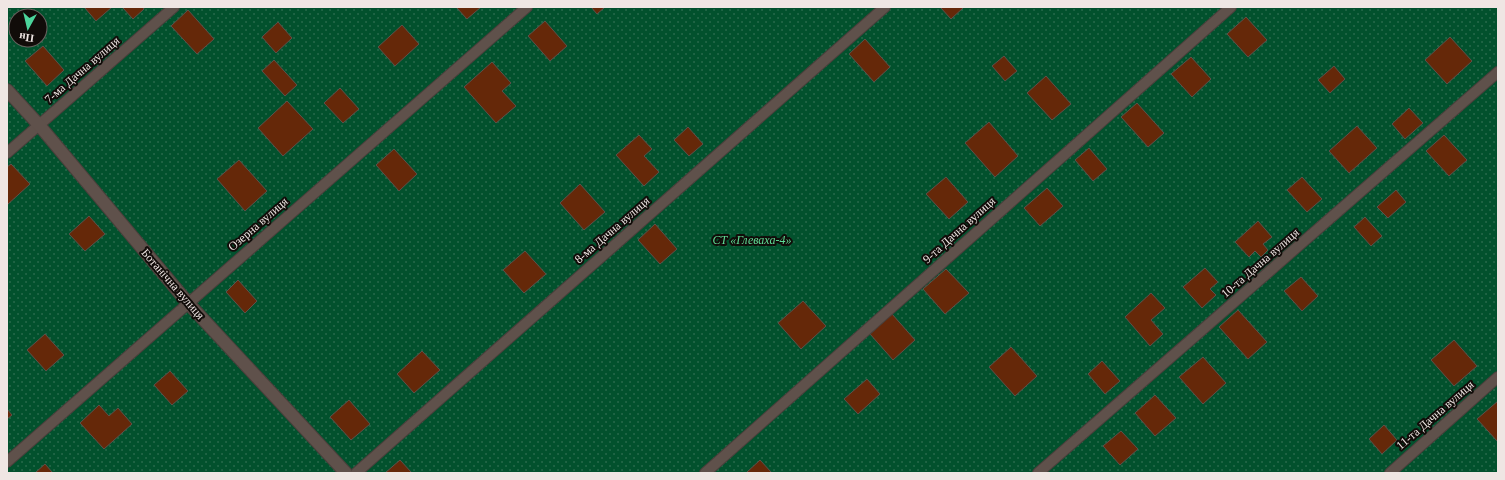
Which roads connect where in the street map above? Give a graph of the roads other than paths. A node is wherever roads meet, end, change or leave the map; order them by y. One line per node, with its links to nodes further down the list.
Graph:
1 (174, 7): 7 (lane, 7-ма Дачна вулиця)
2 (527, 7): 9 (lane, Озерна вулиця)
3 (885, 7): 13 (lane, 8-ма Дачна вулиця)
4 (1231, 7): 14 (lane, 9-та Дачна вулиця)
5 (1498, 72): 15 (lane, 10-та Дачна вулиця)
6 (7, 90): 7 (street, Ботанічна вулиця)
7 (39, 125): 8 (lane, 7-ма Дачна вулиця); 9 (street, Ботанічна вулиця)
8 (7, 153)
9 (188, 303): 11 (lane, Озерна вулиця); 12 (street, Ботанічна вулиця)
10 (1498, 377): 16 (lane, 11-та Дачна вулиця)
11 (7, 462)
12 (346, 473)
13 (356, 473)
14 (705, 473)
15 (1038, 473)
16 (1390, 473)

